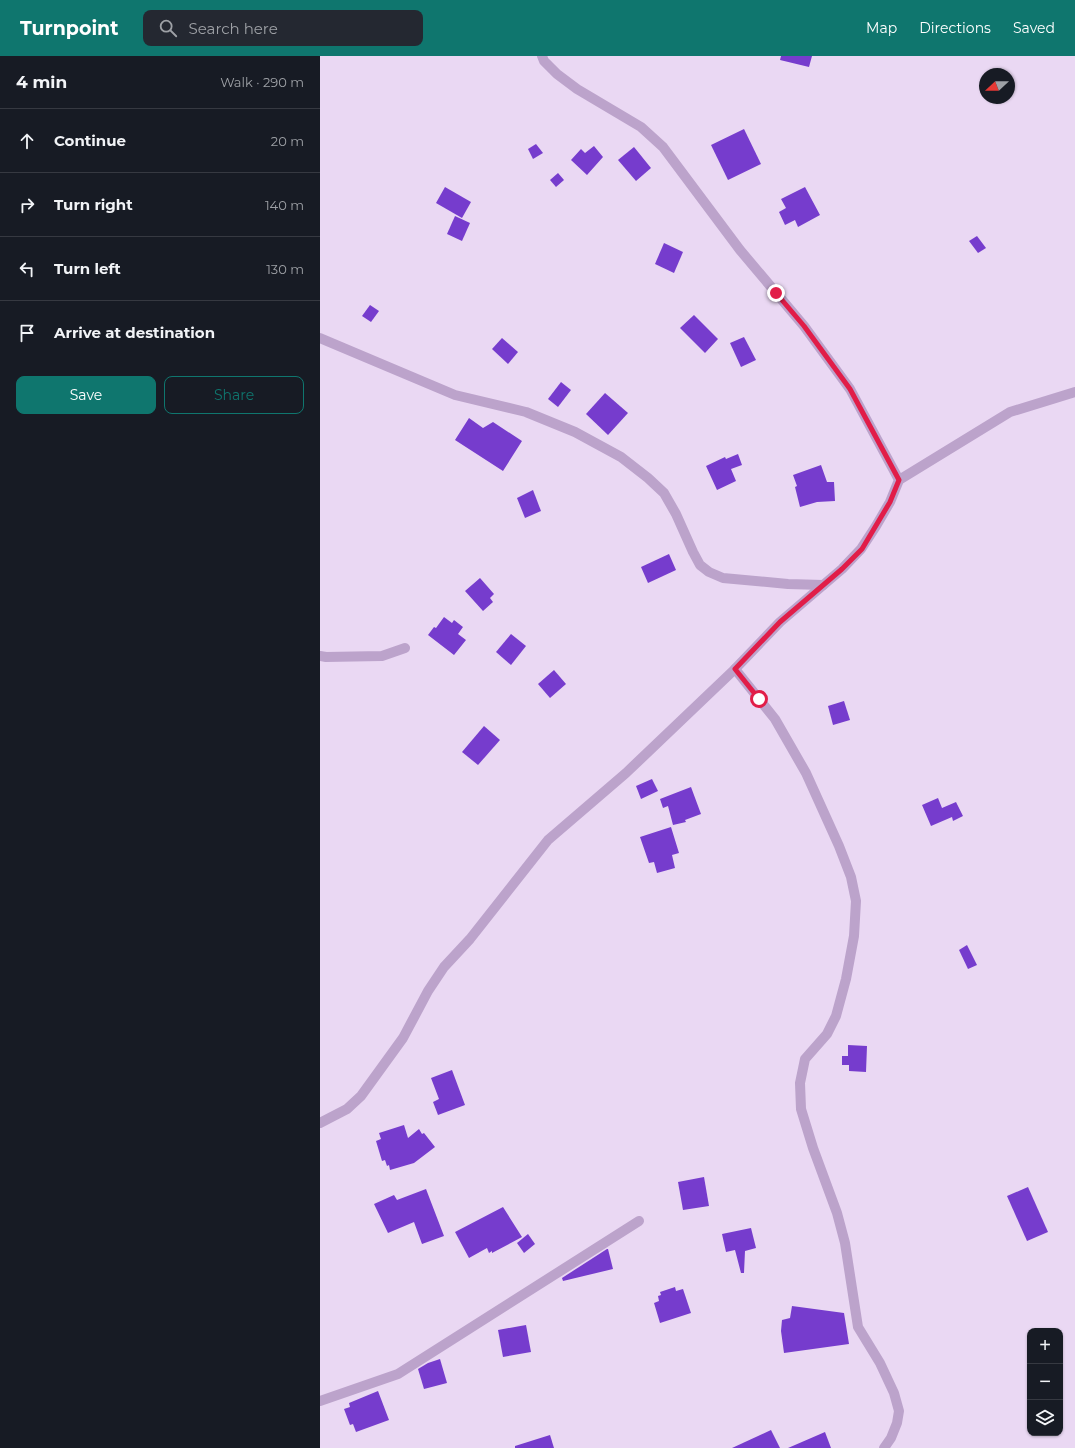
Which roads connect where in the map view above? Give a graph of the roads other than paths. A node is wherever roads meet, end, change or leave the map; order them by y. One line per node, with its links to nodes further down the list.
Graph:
1 (542, 56): 4 (street)
2 (320, 338): 5 (street)
3 (1075, 392): 4 (street)
4 (899, 480): 5 (street)
5 (823, 585): 8 (street)
6 (405, 648): 7 (street)
7 (320, 656)
8 (735, 669): 9 (street); 12 (street)
9 (320, 1123)
10 (639, 1221): 11 (street)
11 (320, 1402)
12 (884, 1448)

